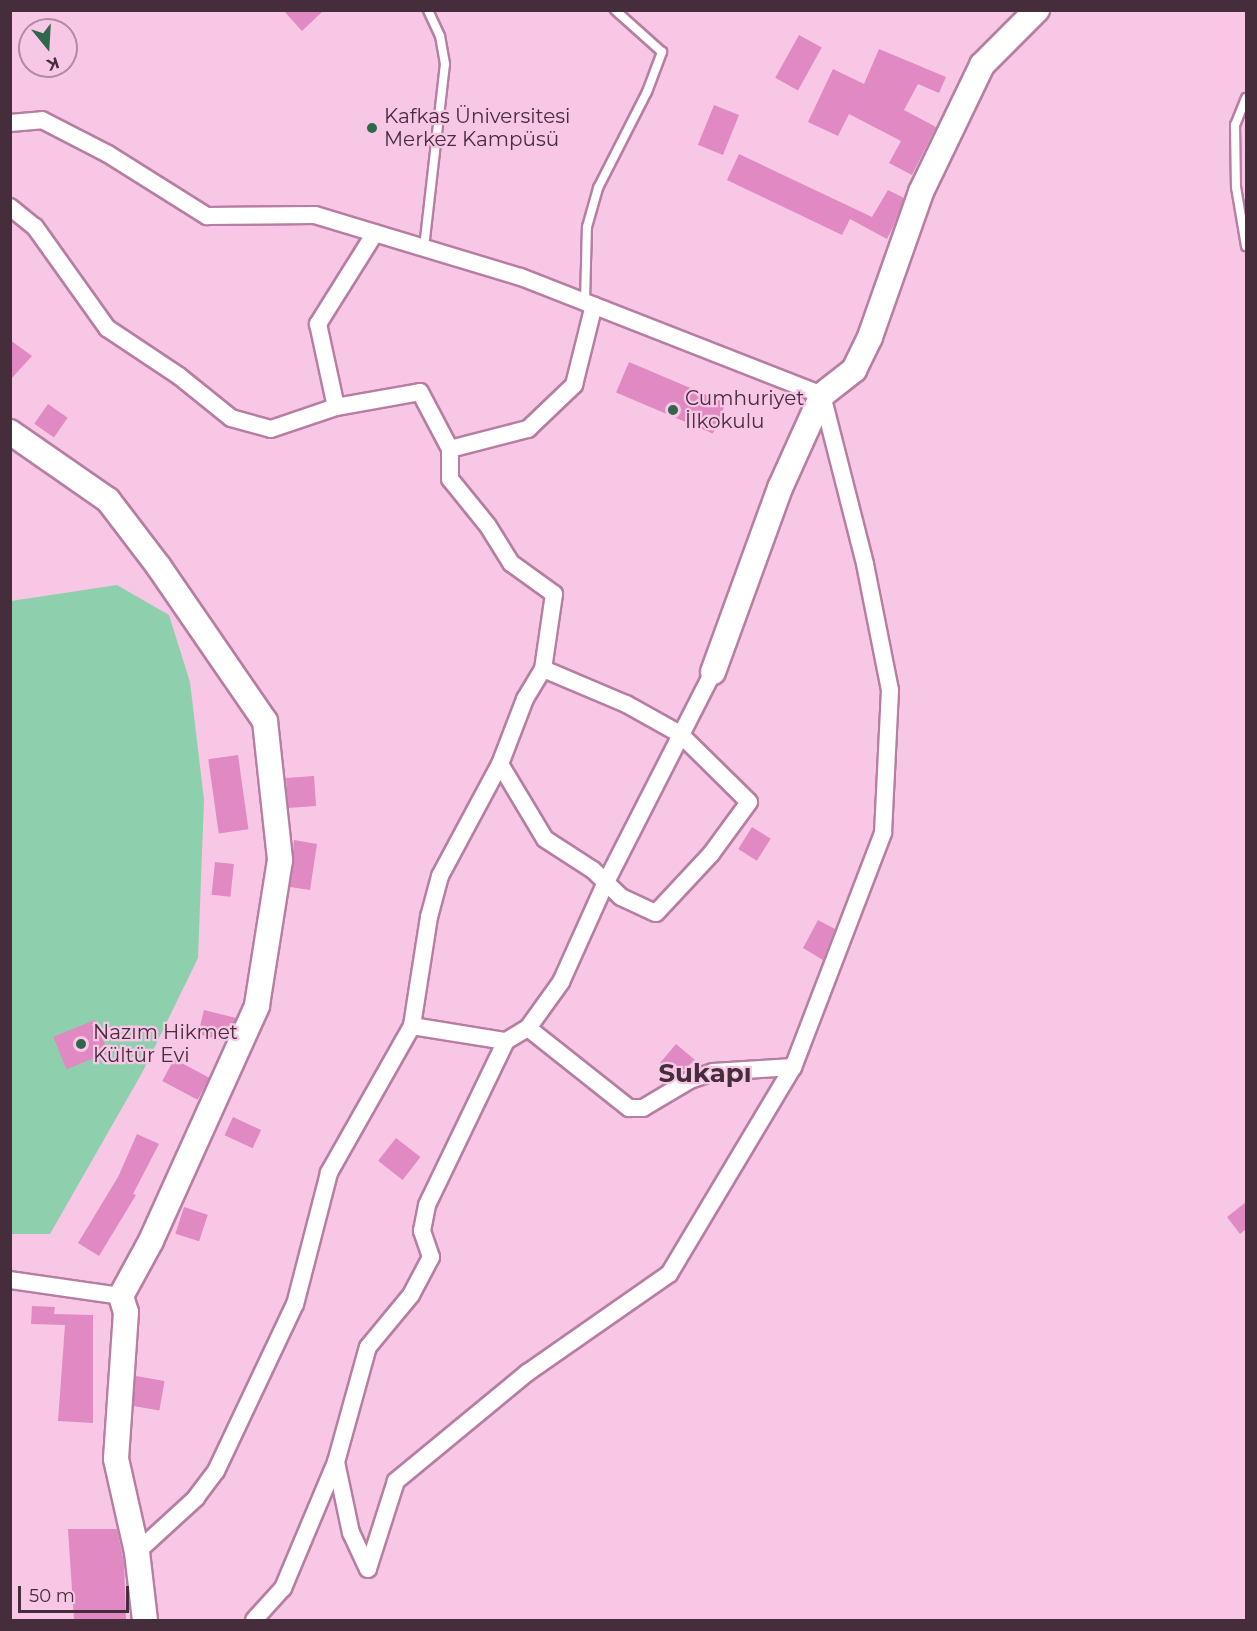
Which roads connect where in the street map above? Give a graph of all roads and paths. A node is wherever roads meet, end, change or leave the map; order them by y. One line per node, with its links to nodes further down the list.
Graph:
1 (428, 10): 9 (lane)
2 (615, 10): 10 (lane)
3 (1037, 10): 11 (street)
4 (1246, 98): 8 (lane)
5 (10, 123): 7 (street)
6 (10, 207): 12 (street)
7 (375, 233): 9 (street); 12 (street)
8 (1246, 246)
9 (424, 248): 10 (street)
10 (590, 303): 11 (street); 14 (street)
11 (822, 395): 16 (street); 23 (street)
12 (336, 407): 14 (street)
13 (10, 432): 27 (street)
14 (450, 448): 15 (street)
15 (543, 669): 17 (street); 18 (street)
16 (713, 672): 17 (street)
17 (680, 734): 19 (street); 19 (street)
18 (500, 764): 19 (street); 20 (street)
19 (606, 882): 21 (street)
20 (412, 1026): 22 (street); 29 (street)
21 (528, 1028): 22 (street); 23 (street)
22 (506, 1041): 28 (street)
23 (793, 1067): 28 (street)
24 (10, 1092): 25 (path)
25 (10, 1182)
26 (10, 1280): 27 (street)
27 (121, 1296): 29 (street)
28 (336, 1462): 31 (street)
29 (137, 1552): 30 (street)
30 (146, 1620)
31 (254, 1620)

